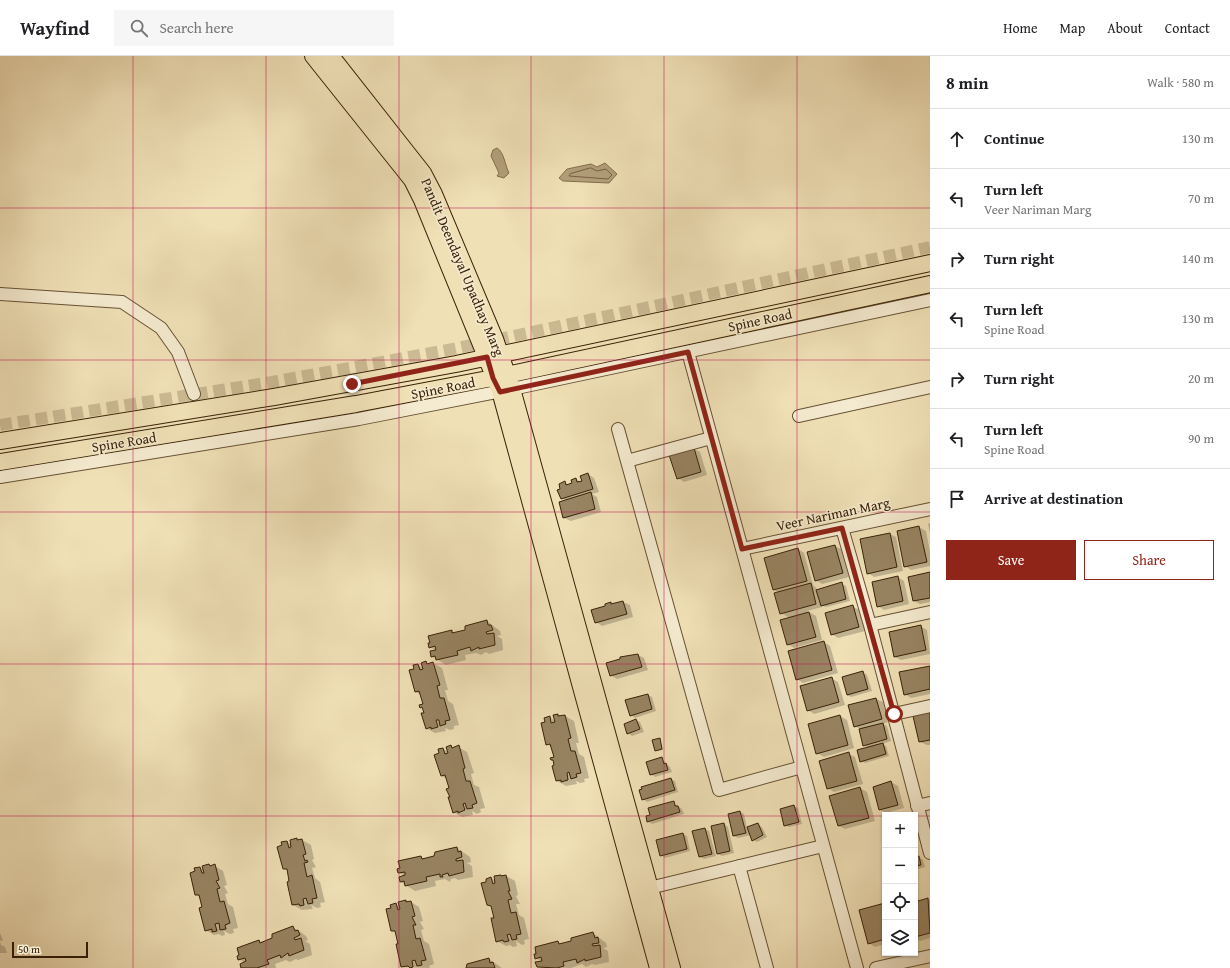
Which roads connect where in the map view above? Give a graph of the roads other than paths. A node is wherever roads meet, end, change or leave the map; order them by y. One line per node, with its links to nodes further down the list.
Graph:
1 (313, 56): 8 (main road, Pandit Deendayal Upadhay Marg)
2 (331, 56): 8 (main road, Pandit Deendayal Upadhay Marg)
3 (930, 263): 8 (main road, Spine Road)
4 (930, 284): 9 (main road, Spine Road)
5 (0, 294): 11 (street)
6 (930, 300): 7 (street, Spine Road)
7 (688, 352): 9 (street, Spine Road); 14 (street)
8 (493, 356): 9 (main road, Pandit Deendayal Upadhay Marg); 15 (main road, Spine Road)
9 (503, 383): 17 (main road, Spine Road); 18 (street, Spine Road); 32 (main road, Pandit Deendayal Upadhay Marg)
10 (930, 387): 12 (street)
11 (194, 394)
12 (799, 416)
13 (618, 429): 16 (street)
14 (711, 438): 16 (street); 21 (street)
15 (0, 441)
16 (628, 461): 26 (street)
17 (0, 462)
18 (0, 477)
19 (930, 509): 20 (street, Veer Nariman Marg)
20 (842, 528): 21 (street, Veer Nariman Marg); 23 (street)
21 (742, 549): 26 (street)
22 (930, 612): 23 (street)
23 (870, 625): 25 (street)
24 (930, 706): 25 (street)
25 (894, 714): 28 (street)
26 (802, 767): 29 (street)
27 (930, 803): 28 (street)
28 (917, 806): 30 (street)
29 (823, 846): 31 (street); 37 (street)
30 (930, 854)
31 (739, 866): 32 (street); 36 (street)
32 (643, 890): 34 (main road); 35 (main road)
33 (930, 956): 38 (street)
34 (658, 968)
35 (672, 968)
36 (767, 968)
37 (857, 968)
38 (876, 968)

